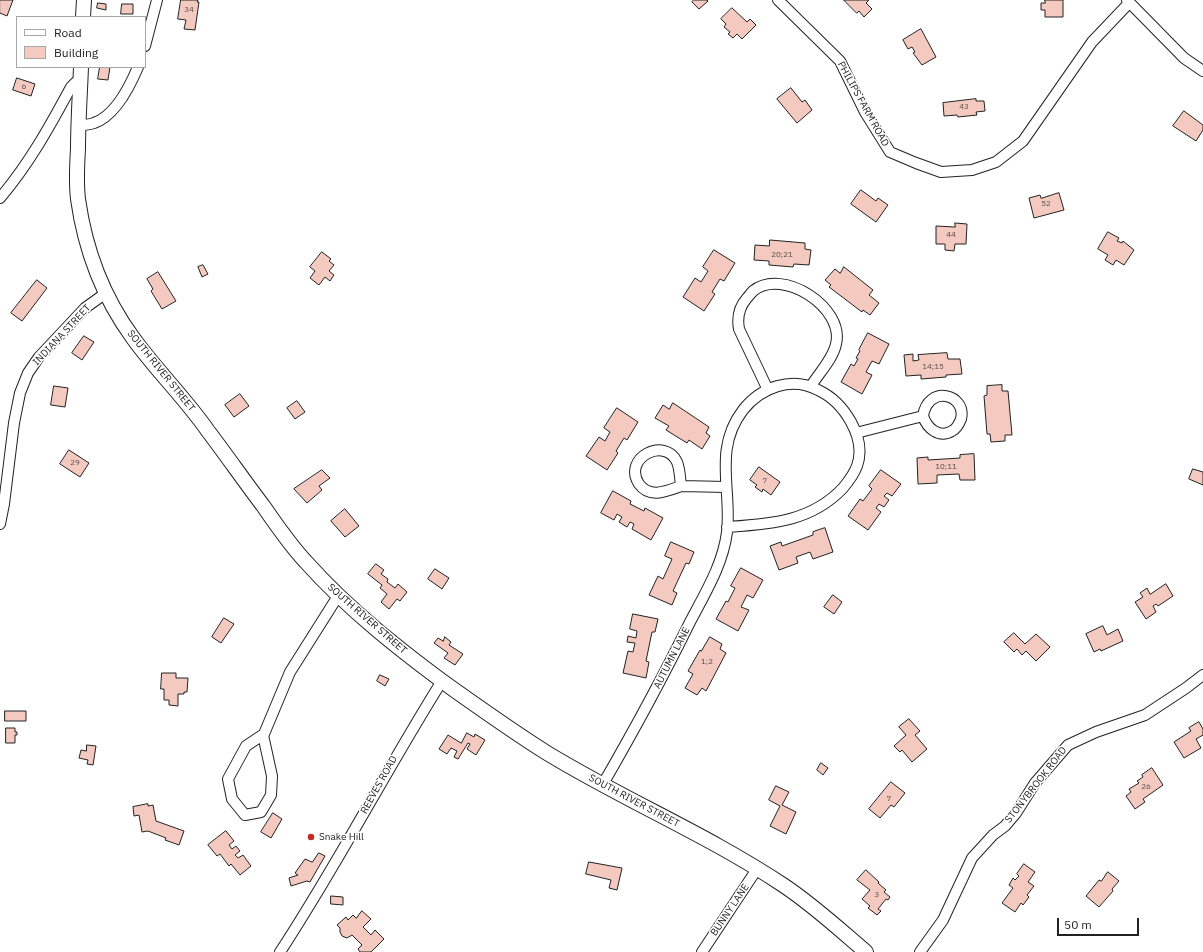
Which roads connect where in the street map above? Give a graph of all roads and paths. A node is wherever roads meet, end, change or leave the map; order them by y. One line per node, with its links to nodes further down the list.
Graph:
1 (84, 0): 5 (street)
2 (157, 0): 6 (street)
3 (778, 0): 4 (street, PHILIPS FARM ROAD)
4 (1128, 2): 9 (street)
5 (83, 16)
6 (146, 42)
7 (81, 68): 10 (street, SOUTH RIVER STREET)
8 (138, 68): 11 (street)
9 (1203, 71)
10 (80, 82): 11 (street, SOUTH RIVER STREET); 12 (street)
11 (78, 125): 13 (street, SOUTH RIVER STREET)
12 (0, 198)
13 (106, 293): 20 (street, INDIANA STREET); 22 (street, SOUTH RIVER STREET)
14 (811, 386): 15 (street, AUTUMN LANE); 15 (street); 17 (street, AUTUMN LANE)
15 (768, 390): 19 (street, AUTUMN LANE)
16 (923, 416): 17 (street)
17 (856, 433): 21 (street, AUTUMN LANE)
18 (681, 486): 18 (street); 19 (street)
19 (726, 487): 21 (street, AUTUMN LANE)
20 (0, 524)
21 (727, 527): 26 (street, AUTUMN LANE)
22 (338, 596): 24 (street, SOUTH RIVER STREET); 25 (street)
23 (1203, 675): 31 (street, STONYBROOK ROAD)
24 (442, 681): 26 (street, SOUTH RIVER STREET); 28 (street, REEVES ROAD)
25 (263, 735): 25 (street)
26 (603, 784): 27 (street, SOUTH RIVER STREET)
27 (757, 869): 29 (street, BUNNY LANE); 30 (street, SOUTH RIVER STREET)
28 (280, 952)
29 (702, 952)
30 (866, 952)
31 (920, 952)

